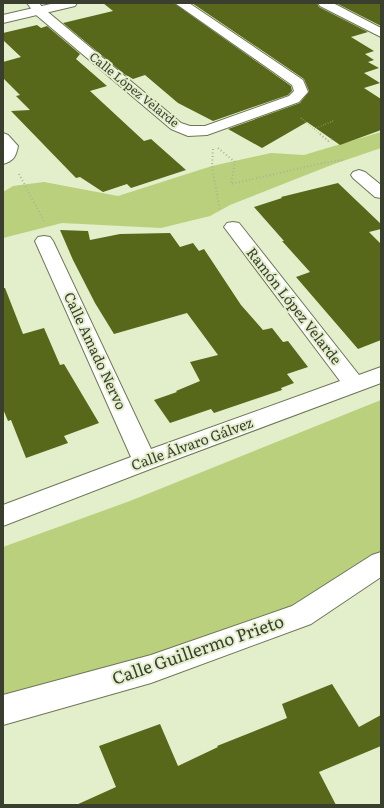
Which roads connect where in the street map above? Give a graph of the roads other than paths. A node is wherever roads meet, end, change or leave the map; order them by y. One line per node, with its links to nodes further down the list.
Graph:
1 (72, 3): 4 (street)
2 (181, 3): 4 (street, Calle López Velarde)
3 (324, 3): 6 (street)
4 (36, 7): 5 (street)
5 (3, 19)
6 (381, 33)
7 (3, 138): 8 (street)
8 (6, 158)
9 (358, 175): 10 (street)
10 (381, 193)
11 (233, 227): 14 (street, Ramón López Velarde)
12 (44, 241): 15 (street, Calle Amado Nervo)
13 (381, 374): 14 (street, Calle Álvaro Gálvez)
14 (355, 384): 15 (street, Calle Álvaro Gálvez)
15 (146, 461): 16 (street, Calle Álvaro Gálvez)
16 (3, 516)
17 (381, 563): 18 (street, Calle Guillermo Prieto)
18 (3, 710)

